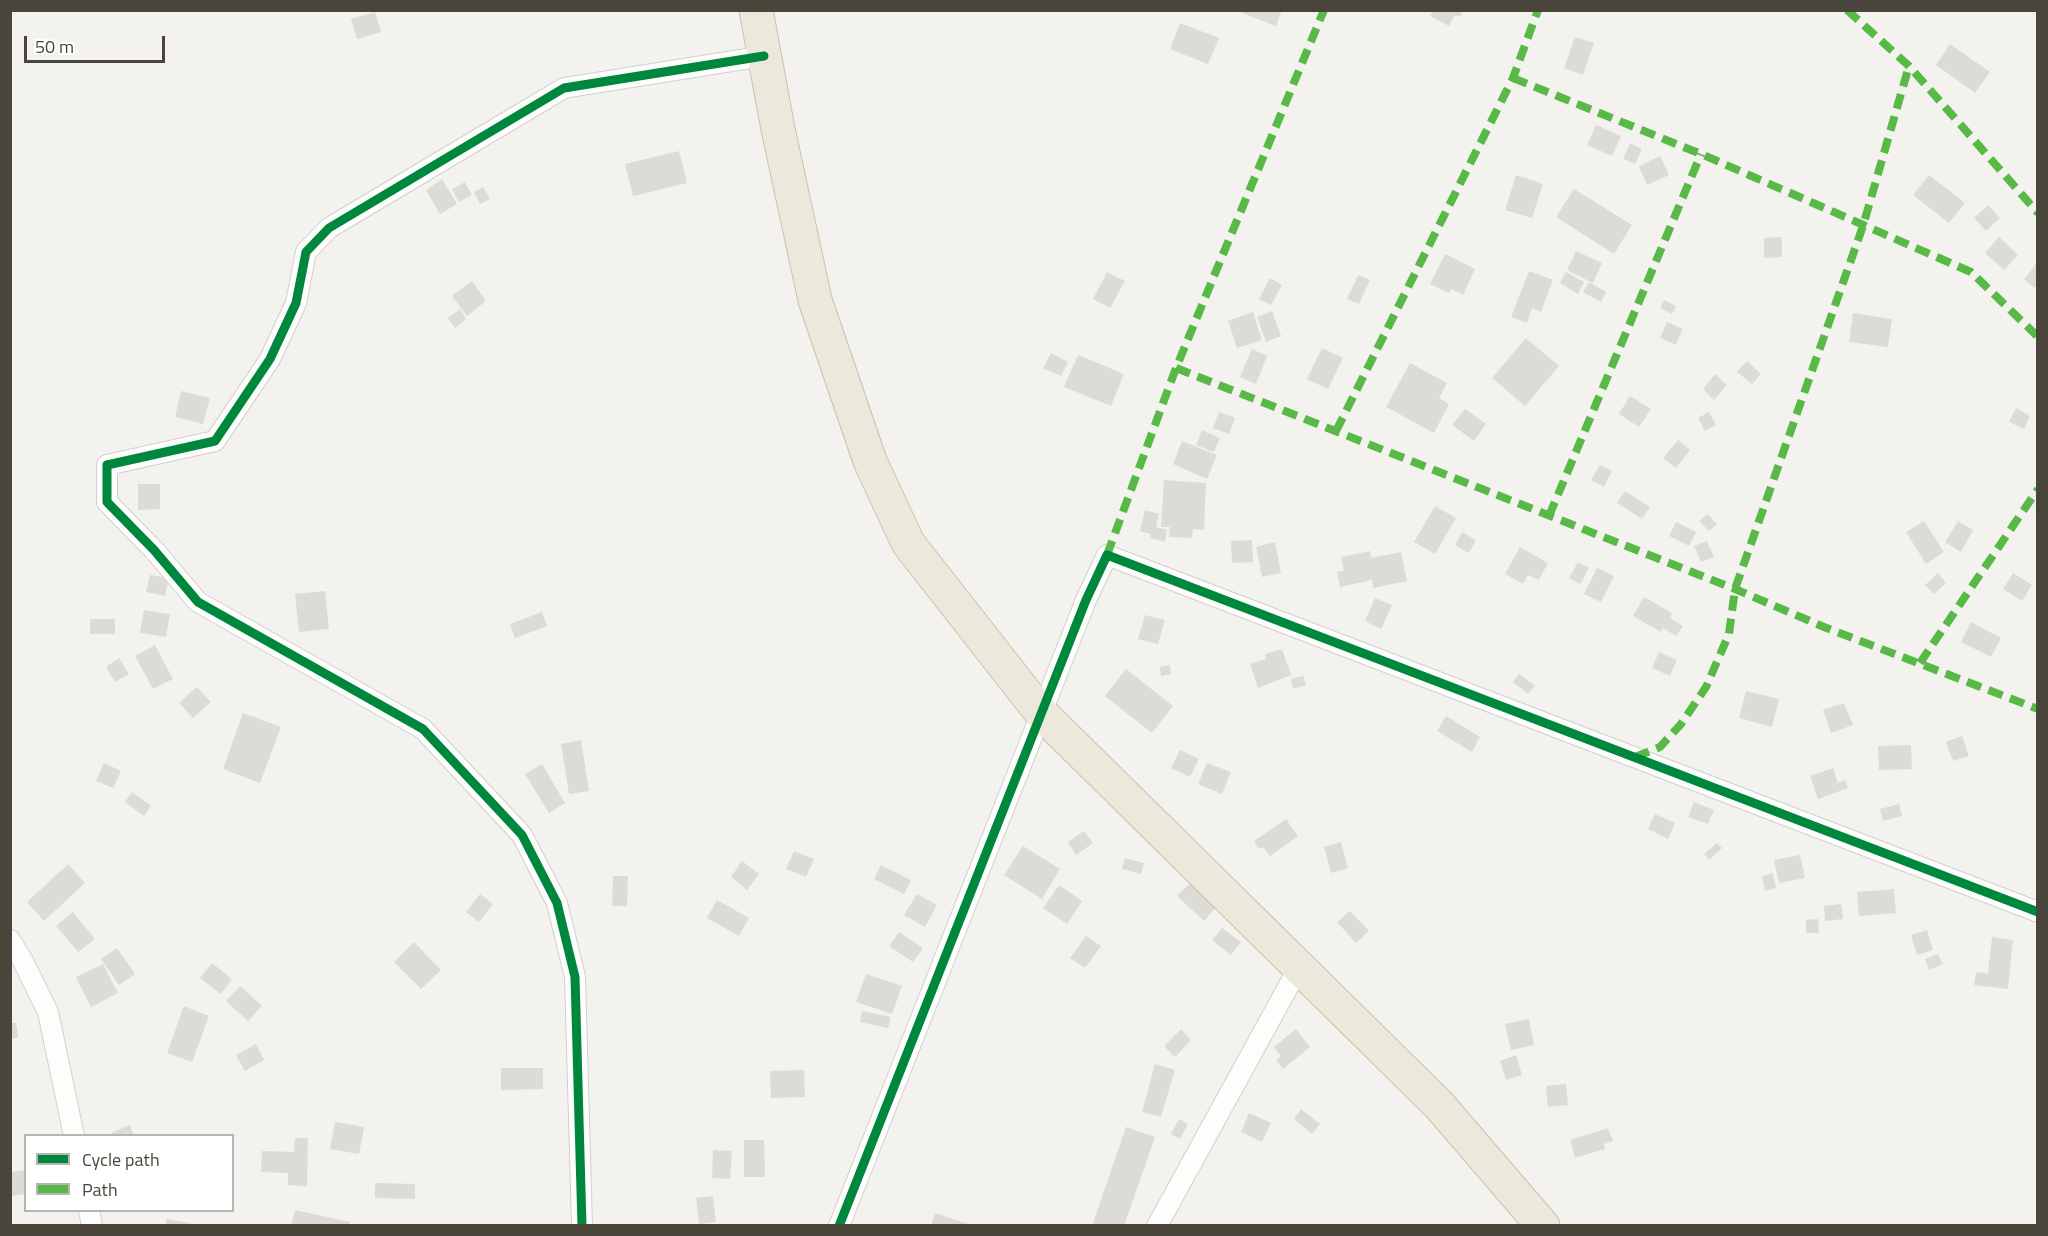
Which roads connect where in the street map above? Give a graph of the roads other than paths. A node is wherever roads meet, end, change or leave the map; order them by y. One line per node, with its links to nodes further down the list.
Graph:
1 (756, 10): 2 (highway)
2 (764, 56): 3 (highway); 8 (street)
3 (1042, 714): 4 (street); 6 (highway); 9 (street)
4 (2037, 912)
5 (10, 940): 7 (street)
6 (1299, 967): 10 (street); 11 (highway)
7 (74, 1134)
8 (582, 1226)
9 (839, 1226)
10 (1157, 1226)
11 (1543, 1226)

